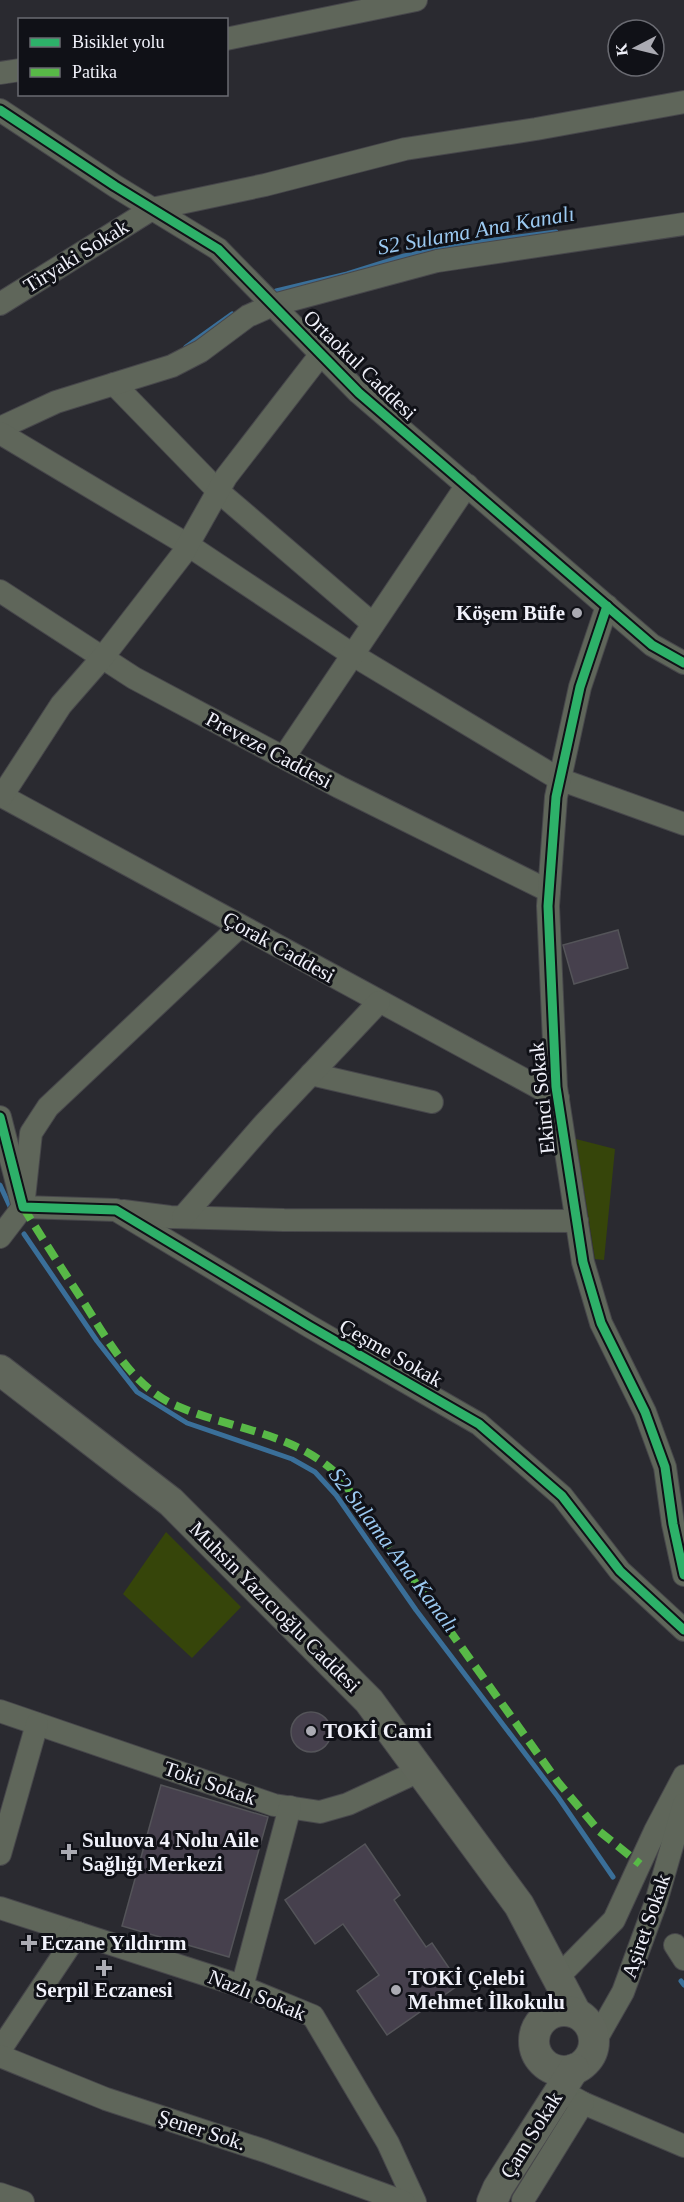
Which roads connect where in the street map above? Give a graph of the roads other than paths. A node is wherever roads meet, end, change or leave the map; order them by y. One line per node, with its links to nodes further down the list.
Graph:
1 (416, 0): 2 (street)
2 (228, 39)
3 (18, 70): 4 (street)
4 (0, 73)
5 (684, 102): 7 (street)
6 (0, 110): 7 (street, Ortaokul Caddesi)
7 (152, 208): 9 (street, Tiryaki Sokak); 10 (street, Ortaokul Caddesi)
8 (682, 227): 10 (street)
9 (0, 304)
10 (273, 305): 11 (street, Ortaokul Caddesi); 12 (street)
11 (321, 354): 15 (street, Ortaokul Caddesi); 16 (street)
12 (114, 384): 13 (street); 16 (street)
13 (0, 428)
14 (0, 433): 17 (street)
15 (467, 486): 19 (street, Ortaokul Caddesi); 20 (street)
16 (218, 491): 17 (street); 20 (street)
17 (188, 544): 21 (street); 22 (street)
18 (0, 591): 22 (street, Preveze Caddesi)
19 (607, 606): 23 (street, Ortaokul Caddesi); 25 (street, Ekinci Sokak)
20 (374, 624): 21 (street)
21 (353, 655): 24 (street); 25 (street)
22 (103, 657): 24 (street, Preveze Caddesi); 26 (street)
23 (684, 663)
24 (284, 757): 28 (street, Preveze Caddesi)
25 (559, 779): 27 (street); 28 (street, Ekinci Sokak)
26 (1, 795): 29 (street, Çorak Caddesi)
27 (684, 824)
28 (549, 891): 32 (street, Ekinci Sokak)
29 (240, 926): 30 (street, Çorak Caddesi); 35 (street)
30 (379, 1002): 31 (street); 32 (street, Çorak Caddesi)
31 (311, 1074): 33 (street); 37 (street)
32 (558, 1098): 38 (street, Ekinci Sokak)
33 (432, 1102)
34 (0, 1117): 35 (street)
35 (23, 1207): 36 (street, Çeşme Sokak); 39 (street)
36 (116, 1210): 37 (street); 43 (street, Çeşme Sokak)
37 (183, 1217): 38 (street)
38 (577, 1221): 41 (street, Ekinci Sokak)
39 (0, 1237)
40 (0, 1370): 46 (main road, Muhsin Yazıcıoğlu Caddesi)
41 (676, 1488): 42 (street, Ekinci Sokak)
42 (684, 1575)
43 (684, 1630)
44 (0, 1711): 45 (street, Toki Sokak)
45 (37, 1724): 49 (street, Toki Sokak); 50 (street)
46 (419, 1771): 49 (street, Toki Sokak); 53 (main road, Muhsin Yazıcıoğlu Caddesi)
47 (684, 1776): 53 (street, Aşiret Sokak)
48 (684, 1804): 56 (street, Aşiret Sokak)
49 (290, 1808): 54 (street)
50 (0, 1854)
51 (0, 1908): 52 (street, Nazlı Sokak)
52 (78, 1933): 54 (street, Nazlı Sokak); 57 (street)
53 (557, 1978): 55 (main road, Muhsin Yazıcıoğlu Caddesi)
54 (242, 1987): 65 (street, Nazlı Sokak)
55 (576, 2013): 56 (main road); 59 (main road)
56 (594, 2043): 59 (main road)
57 (0, 2050)
58 (0, 2056): 64 (street, Şener Sok.)
59 (572, 2087): 60 (street); 62 (main road, Çam Sokak)
60 (684, 2146)
61 (0, 2194): 63 (street)
62 (510, 2198)
63 (23, 2202)
64 (404, 2202)
65 (415, 2202)

